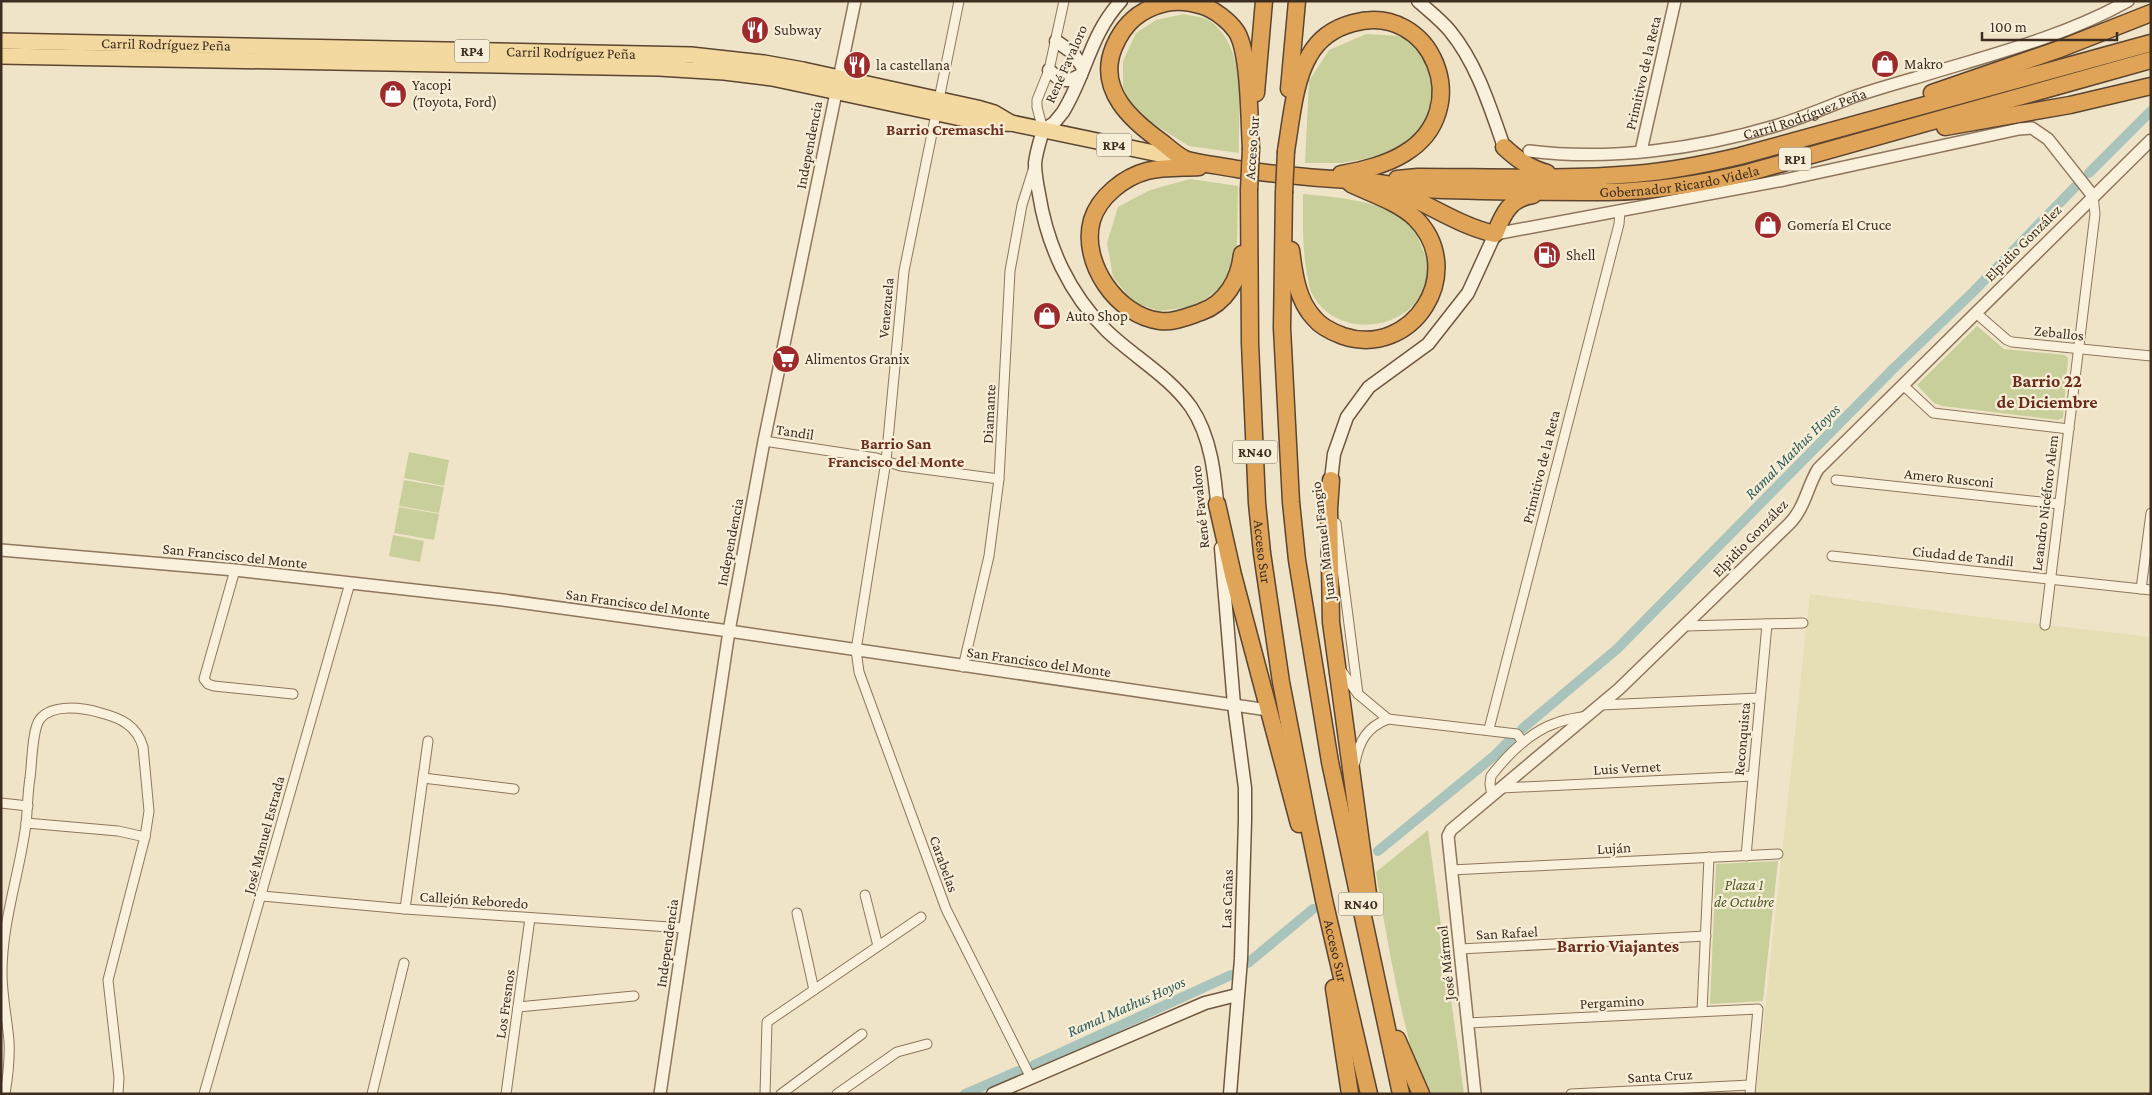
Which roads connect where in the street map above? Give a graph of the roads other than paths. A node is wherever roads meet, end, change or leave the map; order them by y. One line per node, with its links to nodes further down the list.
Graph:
1 (855, 1): 18 (street, Independencia)
2 (959, 1): 20 (street, Venezuela)
3 (1064, 1): 12 (street)
4 (1121, 1): 17 (main road, René Favaloro)
5 (1264, 1): 26 (highway, Acceso Sur / RN40)
6 (1297, 1): 27 (highway, RN40)
7 (1418, 1): 25 (main road)
8 (1676, 1): 29 (street, Primitivo de la Reta)
9 (2128, 1): 29 (street, Carril Rodríguez Peña)
10 (2151, 13): 21 (highway)
11 (1, 41): 18 (main road, Carril Rodríguez Peña / RP4)
12 (1056, 41): 16 (street); 17 (main road)
13 (2151, 43): 21 (highway, Gobernador Ricardo Videla / RP1)
14 (1, 56): 18 (main road, Carril Rodríguez Peña / RP4)
15 (2151, 60): 23 (highway, Gobernador Ricardo Videla / RP1)
16 (1049, 70): 17 (main road); 22 (street)
17 (1082, 72): 22 (main road, René Favaloro)
18 (837, 85): 20 (main road, Carril Rodríguez Peña / RP4); 48 (street, Independencia)
19 (2151, 86): 23 (highway)
20 (937, 106): 22 (main road, Carril Rodríguez Peña / RP4); 49 (street, Venezuela)
21 (1861, 121): 37 (highway, Gobernador Ricardo Videla / RP1)
22 (1043, 130): 30 (main road, Carril Rodríguez Peña / RP4); 31 (main road, René Favaloro)
23 (1866, 140): 37 (highway, Gobernador Ricardo Videla / RP1)
24 (2151, 140): 40 (street, Elpidio González)
25 (1504, 147): 37 (highway)
26 (1251, 148): 30 (highway); 38 (highway, Acceso Sur / RN40, bridge)
27 (1286, 151): 34 (highway); 39 (highway, RN40, bridge)
28 (1529, 151): 29 (street, Carril Rodríguez Peña)
29 (1640, 151)
30 (1185, 159): 32 (highway, Carril Rodríguez Peña / RP4)
31 (1035, 163): 50 (street, Diamante); 53 (main road, René Favaloro)
32 (1223, 166): 33 (highway, Carril Rodríguez Peña / RP4); 38 (highway)
33 (1268, 173): 34 (highway, Gobernador Ricardo Videla / RP4)
34 (1312, 178): 35 (highway, Gobernador Ricardo Videla / RP4)
35 (1342, 180): 36 (highway, Gobernador Ricardo Videla / RP4); 39 (highway)
36 (1374, 182): 37 (highway, Gobernador Ricardo Videla / RP1); 42 (highway)
37 (1563, 184): 42 (highway)
38 (1249, 190): 99 (highway, Acceso Sur / RN40)
39 (1284, 193): 109 (highway, RN40)
40 (2093, 196): 41 (street); 43 (street, Elpidio González); 44 (street, Leandro Nicéforo Alem)
41 (1620, 211): 42 (street); 79 (street, Primitivo de la Reta)
42 (1495, 234): 51 (main road, Juan Manuel Fangio)
43 (1976, 313): 44 (street, Zeballos); 46 (street, Elpidio González)
44 (2079, 348): 45 (street, Zeballos); 47 (street, Leandro Nicéforo Alem)
45 (2151, 356)
46 (1903, 385): 47 (street); 66 (street, Elpidio González)
47 (2069, 430): 54 (street, Leandro Nicéforo Alem)
48 (764, 441): 49 (street, Tandil); 67 (street, Independencia)
49 (886, 461): 50 (street, Tandil); 68 (street, Venezuela)
50 (999, 479): 70 (street, Diamante)
51 (1331, 480): 69 (highway); 72 (street, Juan Manuel Fangio)
52 (1836, 480): 54 (street, Amero Rusconi)
53 (1217, 504): 74 (main road, René Favaloro); 76 (highway)
54 (2060, 504): 59 (street, Leandro Nicéforo Alem)
55 (2151, 513): 61 (street)
56 (1, 550): 58 (street, San Francisco del Monte)
57 (1832, 556): 59 (street, Ciudad de Tandil)
58 (235, 570): 60 (street, San Francisco del Monte); 71 (street)
59 (2050, 578): 61 (street, Ciudad de Tandil); 65 (street, Leandro Nicéforo Alem)
60 (350, 583): 67 (street, San Francisco del Monte); 97 (street, José Manuel Estrada)
61 (2141, 589): 62 (street, Ciudad de Tandil)
62 (2151, 590)
63 (1803, 623): 64 (street)
64 (1766, 624): 66 (street); 73 (street, Reconquista)
65 (2045, 625)
66 (1685, 626): 75 (street, Elpidio González)
67 (729, 631): 68 (street, San Francisco del Monte); 104 (street, Independencia)
68 (856, 650): 70 (street, San Francisco del Monte); 119 (street, Carabelas)
69 (1335, 662): 72 (street); 84 (highway)
70 (963, 667): 74 (street, San Francisco del Monte)
71 (293, 694)
72 (1358, 694): 78 (street)
73 (1759, 698): 75 (street); 82 (street, Reconquista)
74 (1234, 705): 76 (street, San Francisco del Monte); 112 (main road, Las Cañas)
75 (1601, 706): 77 (street, Elpidio González)
76 (1268, 710): 99 (highway)
77 (1589, 715): 81 (street); 85 (street, Elpidio González)
78 (1388, 719): 79 (street); 84 (street)
79 (1489, 730): 81 (street)
80 (428, 741): 83 (street)
81 (1523, 742): 87 (street)
82 (1753, 776): 85 (street, Luis Vernet); 94 (street, Reconquista)
83 (423, 778): 86 (street); 100 (street)
84 (1353, 783): 109 (highway)
85 (1502, 788): 87 (street, Elpidio González)
86 (514, 789)
87 (1492, 796): 91 (street, Elpidio González)
88 (1, 803): 89 (street)
89 (28, 806): 90 (street); 92 (street)
90 (26, 823): 92 (street); 121 (street)
91 (1451, 830): 96 (street, José Mármol)
92 (145, 838): 122 (street)
93 (1778, 854): 94 (street, Luján)
94 (1746, 856): 95 (street, Luján)
95 (1709, 858): 96 (street, Luján); 105 (street)
96 (1452, 870): 107 (street, José Mármol)
97 (262, 896): 100 (street, Callejón Reboredo); 123 (street, José Manuel Estrada)
98 (865, 896): 106 (street)
99 (1325, 903): 132 (highway); 133 (highway, Acceso Sur / RN40)
100 (405, 909): 103 (street, Callejón Reboredo)
101 (797, 913): 110 (street)
102 (921, 916): 106 (street)
103 (530, 918): 104 (street, Callejón Reboredo); 114 (street, Los Fresnos)
104 (684, 928): 126 (street, Independencia)
105 (1706, 936): 107 (street, San Rafael); 115 (street)
106 (878, 946): 110 (street)
107 (1460, 949): 116 (street, José Mármol)
108 (404, 963): 124 (street)
109 (1374, 964): 111 (highway, RN40)
110 (814, 990): 127 (street)
111 (1378, 990): 134 (highway, RN40); 135 (highway)
112 (1237, 995): 119 (main road); 131 (main road, Las Cañas)
113 (634, 996): 114 (street)
114 (518, 1007): 125 (street, Los Fresnos)
115 (1702, 1011): 116 (street, Pergamino); 120 (street, Pergamino)
116 (1468, 1023): 136 (street, José Mármol)
117 (862, 1034): 128 (street)
118 (927, 1044): 129 (street)
119 (1031, 1078): 130 (main road)
120 (1750, 1089): 137 (street, Santa Cruz)
121 (5, 1094)
122 (118, 1094)
123 (204, 1094)
124 (372, 1094)
125 (506, 1094)
126 (660, 1094)
127 (765, 1094)
128 (781, 1094)
129 (837, 1094)
130 (993, 1094)
131 (1230, 1094)
132 (1350, 1094)
133 (1368, 1094)
134 (1401, 1094)
135 (1421, 1094)
136 (1475, 1094)
137 (1571, 1094)

